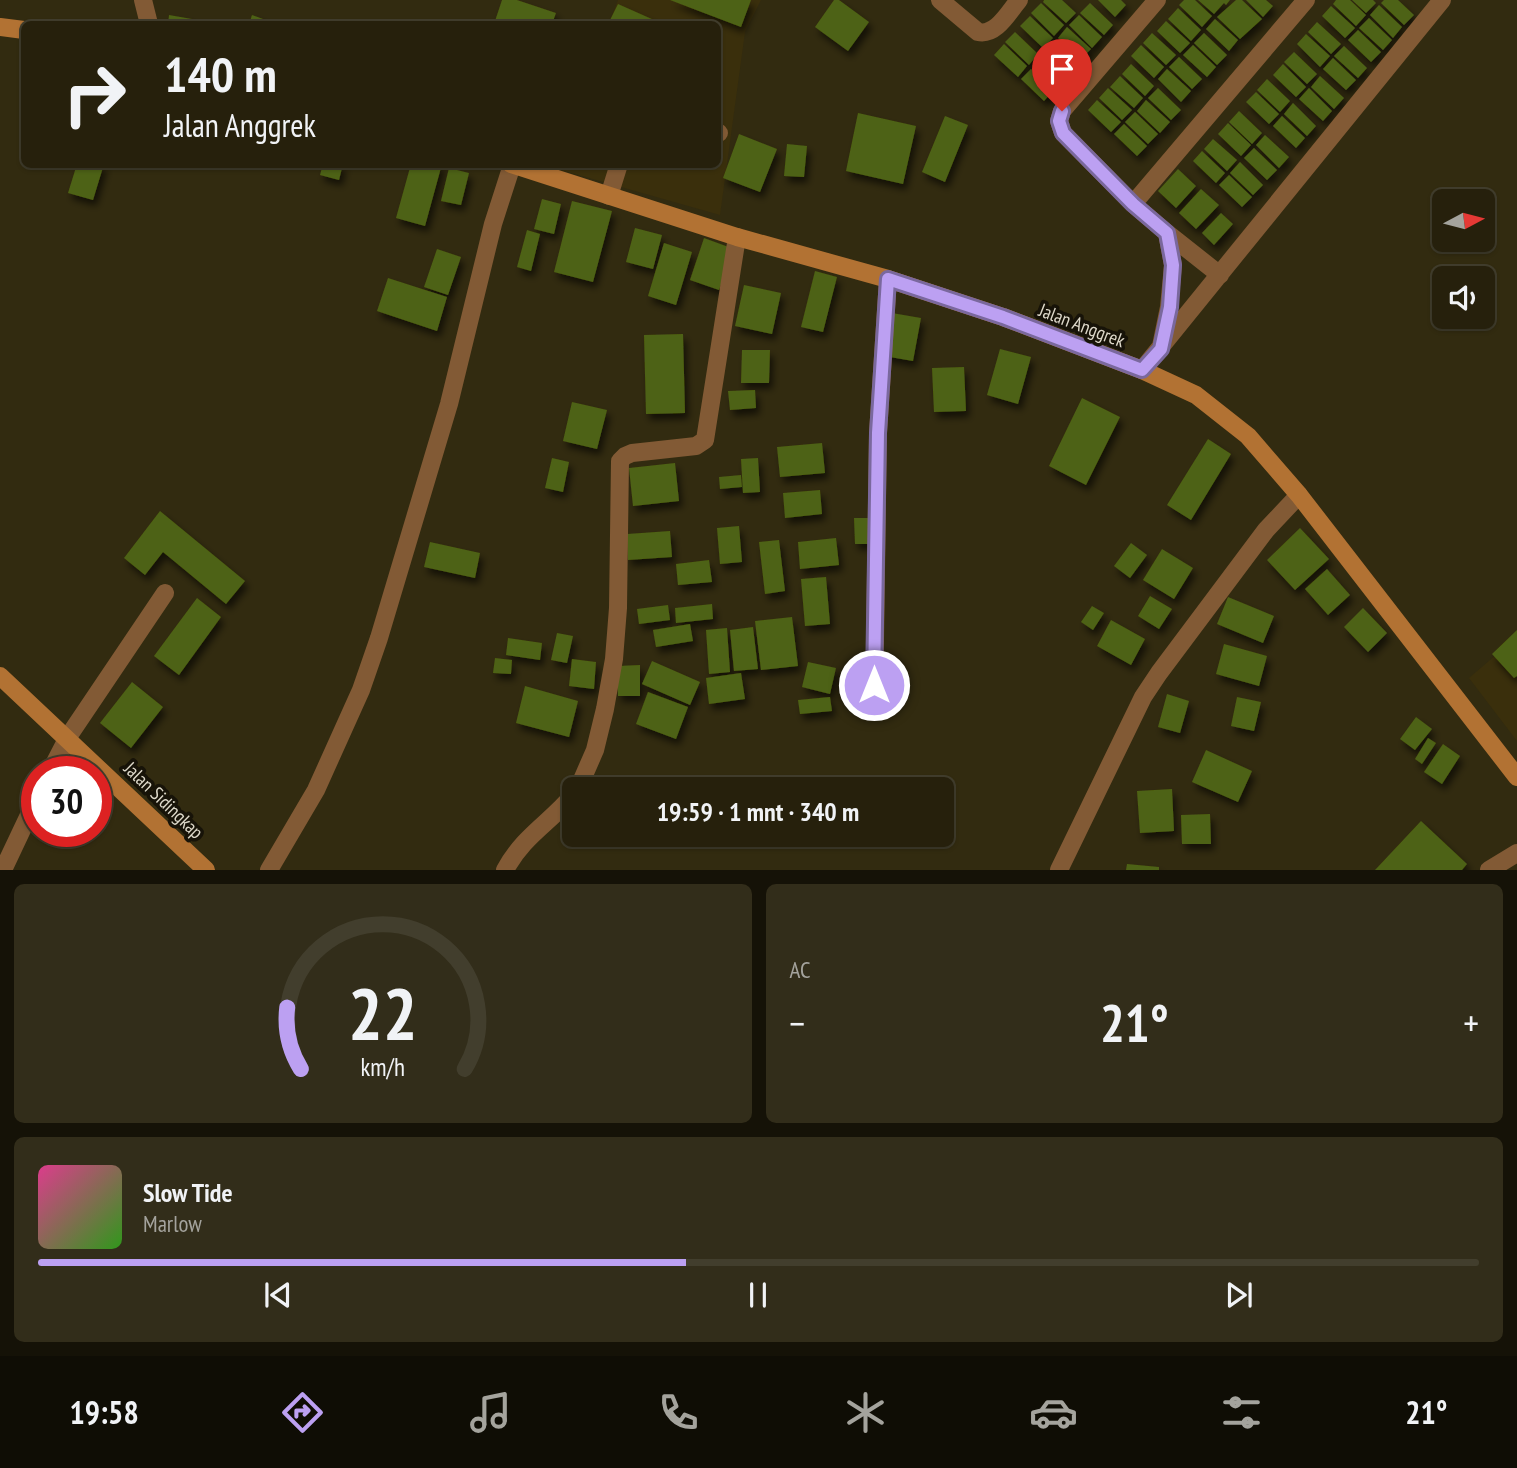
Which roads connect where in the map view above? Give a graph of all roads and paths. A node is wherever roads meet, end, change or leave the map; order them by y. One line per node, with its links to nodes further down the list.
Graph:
1 (143, 0): 7 (street)
2 (940, 0): 3 (street)
3 (1019, 0)
4 (1442, 0): 15 (street)
5 (1304, 1): 12 (street)
6 (1150, 2): 12 (street)
7 (148, 21)
8 (511, 168): 32 (street)
9 (521, 168): 11 (street, Jalan Anggrek)
10 (618, 168): 11 (street)
11 (609, 196): 14 (street, Jalan Anggrek)
12 (1133, 204): 13 (street)
13 (1167, 233): 15 (street); 17 (street)
14 (737, 237): 16 (street, Jalan Anggrek); 25 (street)
15 (1220, 275): 17 (street)
16 (888, 279): 18 (street, Jalan Anggrek); 22 (street)
17 (1161, 349): 18 (street)
18 (1142, 370): 19 (street, Jalan Anggrek)
19 (1298, 495): 26 (street, Jalan Anggrek); 34 (street)
20 (165, 593): 23 (street)
21 (0, 676): 23 (street, Jalan Sidingkap)
22 (874, 709)
23 (68, 737): 24 (street); 31 (street, Jalan Sidingkap)
24 (58, 756)
25 (583, 777)
26 (1517, 777)
27 (562, 808): 33 (street)
28 (21, 832): 30 (street)
29 (1517, 853): 35 (street)
30 (3, 870)
31 (206, 870)
32 (269, 870)
33 (505, 870)
34 (1059, 870)
35 (1489, 870)

